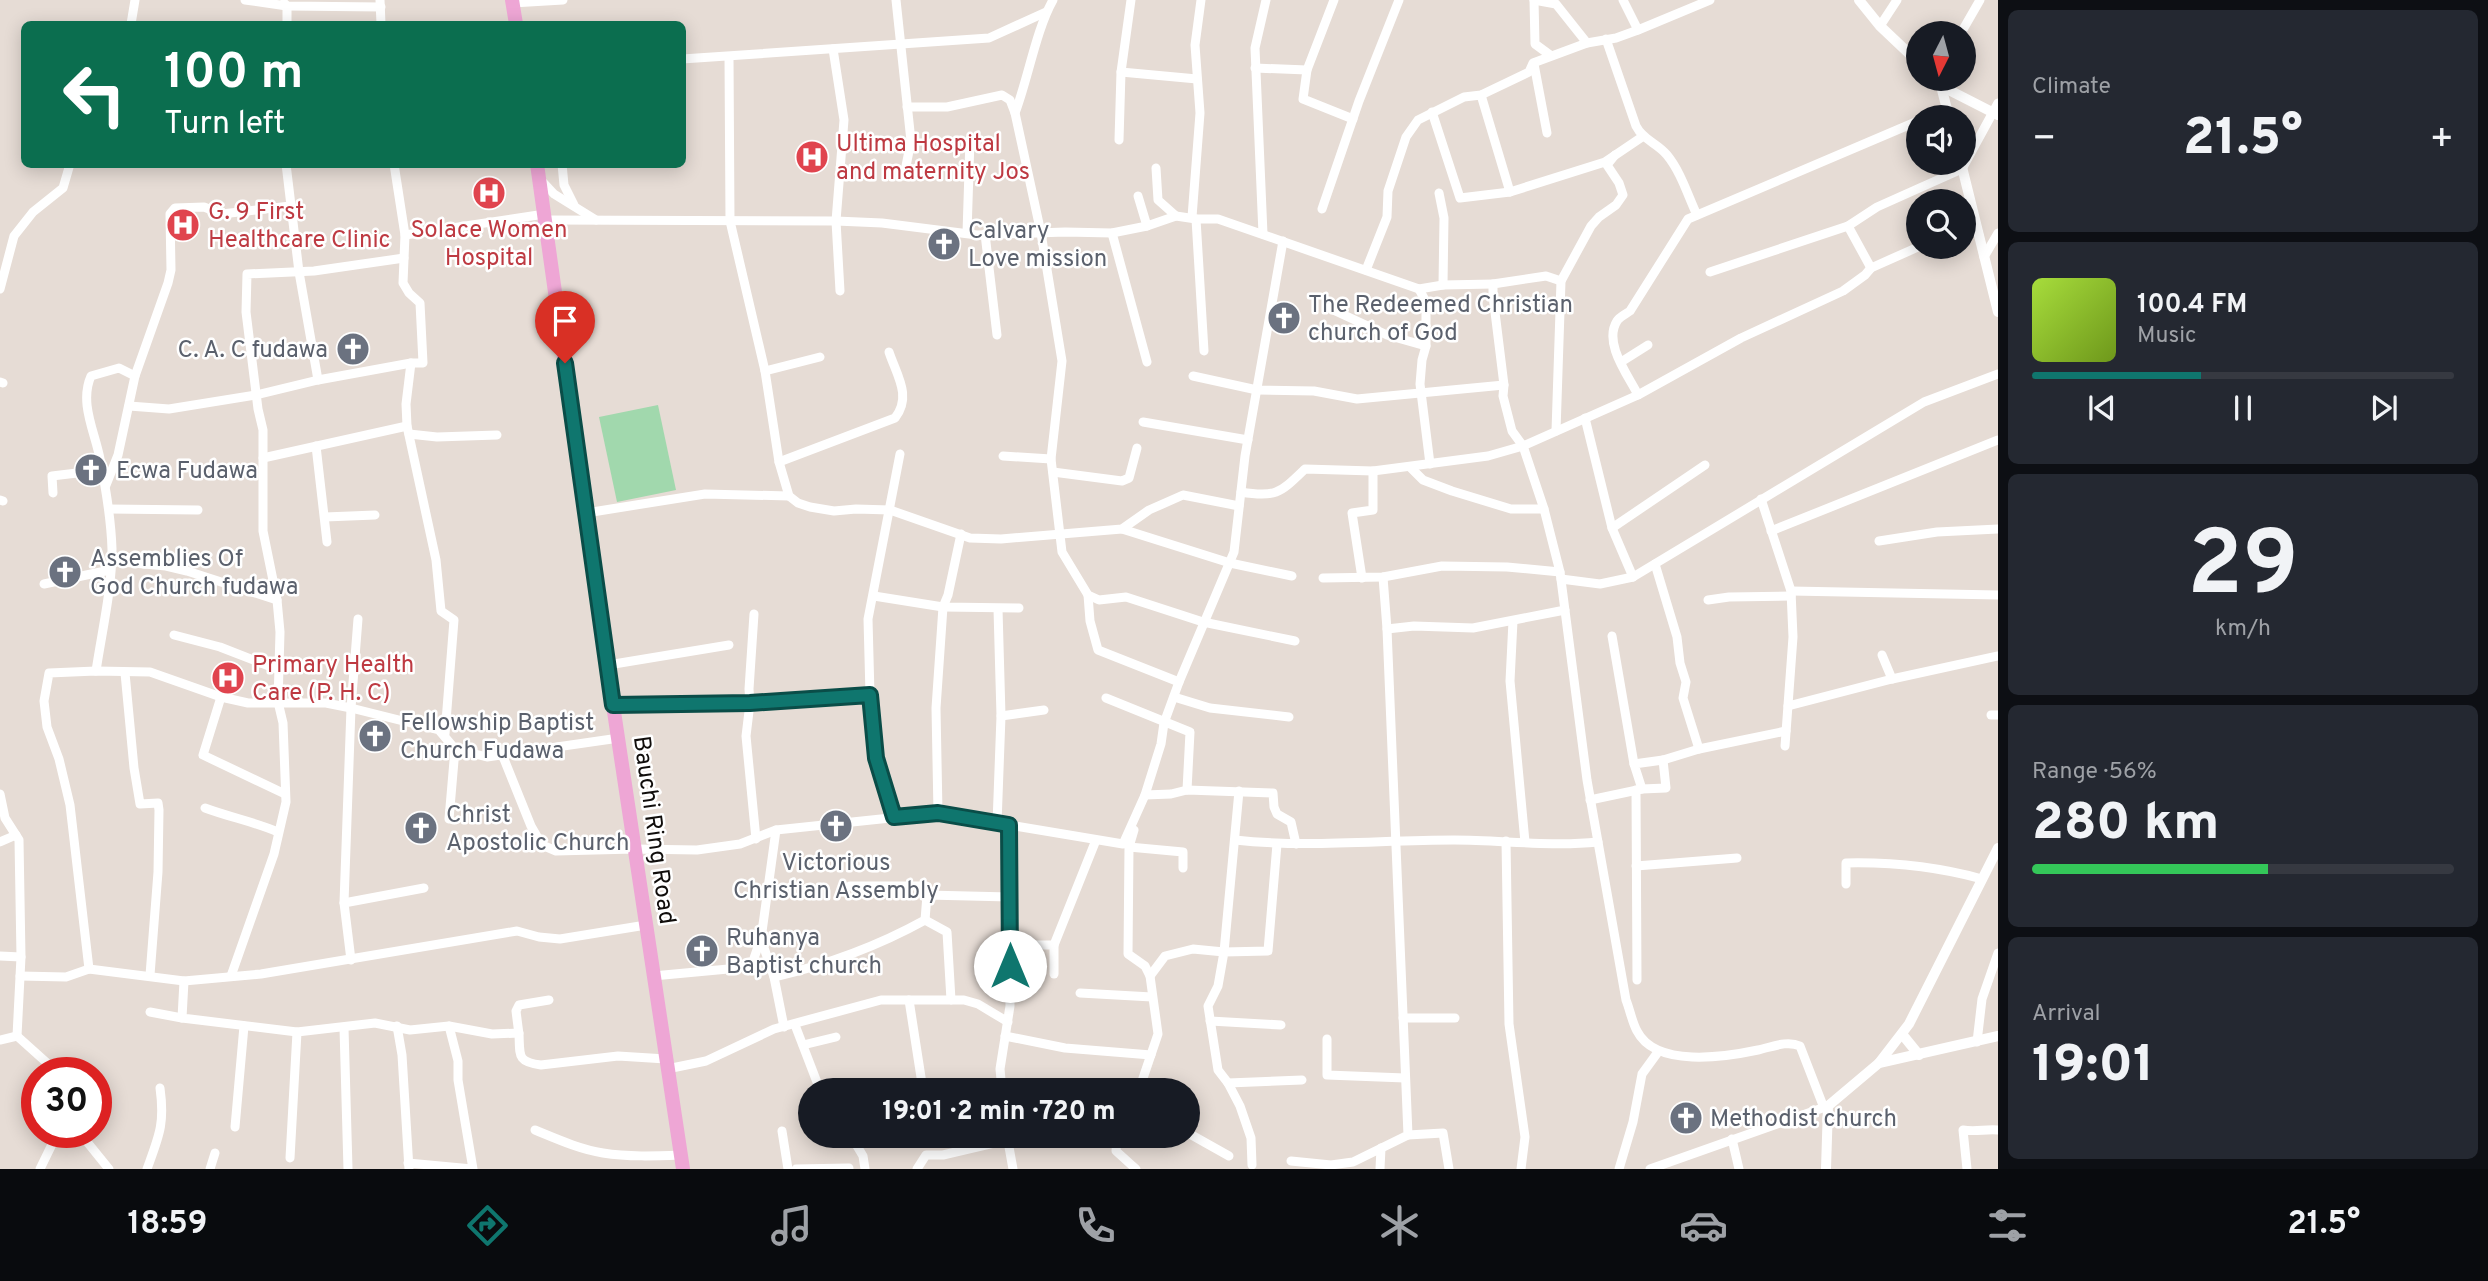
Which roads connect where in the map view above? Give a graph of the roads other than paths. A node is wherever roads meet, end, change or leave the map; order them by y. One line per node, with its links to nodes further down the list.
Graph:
1 (135, 0): 21 (street)
2 (245, 0): 18 (street)
3 (563, 0): 17 (street)
4 (897, 0): 29 (street)
5 (1053, 0): 20 (street)
6 (1130, 0): 38 (street)
7 (1201, 0): 39 (street)
8 (1266, 0): 36 (street)
9 (1334, 0): 37 (street)
10 (1399, 0): 46 (street)
11 (1534, 0): 28 (street); 32 (street)
12 (1623, 0): 26 (street)
13 (1710, 0): 26 (street)
14 (1859, 0): 25 (street)
15 (1897, 0): 25 (street)
16 (1980, 0): 24 (street)
17 (512, 1): 23 (main road)
18 (284, 3): 19 (street); 22 (street)
19 (381, 4)
20 (1046, 12): 29 (street); 45 (street)
21 (132, 21)
22 (287, 21)
23 (515, 21)
24 (1968, 21)
25 (1880, 26): 31 (street)
26 (1638, 30): 27 (street)
27 (1606, 39): 28 (street); 49 (street)
28 (1587, 43): 32 (street)
29 (900, 44): 30 (street); 42 (street)
30 (833, 49): 33 (street); 74 (street)
31 (1906, 51)
32 (1550, 55): 35 (street)
33 (729, 57): 34 (street); 73 (street)
34 (686, 59)
35 (1533, 62): 41 (street); 48 (street)
36 (1255, 68): 37 (street); 83 (street)
37 (1307, 70): 46 (street)
38 (1121, 72): 39 (street); 51 (street)
39 (1197, 79): 71 (street)
40 (1957, 91): 43 (street)
41 (1481, 95): 44 (street); 62 (street)
42 (907, 107): 45 (street); 61 (street)
43 (1996, 110): 52 (street)
44 (1432, 112): 62 (street); 90 (street)
45 (1015, 113): 79 (street)
46 (1353, 119): 67 (street)
47 (1906, 126): 68 (street)
48 (1547, 133)
49 (1642, 137): 53 (street); 68 (street)
50 (970, 139): 78 (street)
51 (1119, 140)
52 (1976, 142)
53 (1615, 155): 62 (street); 93 (street)
54 (69, 168): 96 (street)
55 (286, 168): 65 (street)
56 (395, 168): 84 (street)
57 (562, 168): 66 (street)
58 (1156, 168): 69 (street)
59 (538, 171): 66 (street); 70 (main road, Bauchi Ring Road)
60 (1943, 175): 77 (street)
61 (904, 176)
62 (1510, 192)
63 (1439, 194): 94 (street)
64 (1138, 196): 76 (street)
65 (290, 206): 91 (street); 112 (street)
66 (574, 206): 72 (street)
67 (1322, 209)
68 (1697, 215): 108 (street)
69 (1175, 216): 71 (street); 76 (street)
70 (545, 217): 72 (street); 84 (street); 152 (main road, Bauchi Ring Road)
71 (1194, 218): 83 (street); 104 (street)
72 (596, 220): 73 (street)
73 (730, 221): 74 (street); 110 (street)
74 (836, 222): 78 (street); 98 (street)
75 (1976, 225): 87 (street)
76 (1147, 226): 80 (street)
77 (1848, 226): 89 (street); 92 (street)
78 (967, 233): 82 (street)
79 (1041, 233): 80 (street); 82 (street); 134 (street)
80 (1111, 233): 107 (street)
81 (1998, 233): 87 (street)
82 (985, 234): 101 (street)
83 (1262, 234): 85 (street)
84 (405, 235): 88 (street)
85 (1283, 241): 90 (street); 116 (street)
86 (1906, 252): 89 (street)
87 (1984, 257): 100 (street)
88 (404, 258): 91 (street); 109 (street)
89 (1871, 268): 119 (street)
90 (1366, 270): 97 (street)
91 (299, 272): 114 (street); 118 (street)
92 (1710, 272)
93 (1561, 281): 95 (street); 124 (street)
94 (1443, 285): 95 (street); 97 (street)
95 (1493, 285): 115 (street)
96 (0, 289)
97 (1419, 289): 103 (street)
98 (840, 291)
99 (1329, 308): 103 (street)
100 (1998, 312)
101 (997, 335)
102 (1648, 345): 108 (street)
103 (1426, 346): 117 (street)
104 (1205, 351)
105 (889, 352): 135 (street)
106 (820, 357): 110 (street)
107 (1147, 362)
108 (1621, 362): 119 (street)
109 (411, 363): 114 (street); 123 (street)
110 (765, 371): 135 (street)
111 (1998, 374): 146 (street)
112 (135, 376): 120 (street); 139 (street)
113 (1193, 376): 116 (street)
114 (318, 380): 118 (street)
115 (1504, 385): 117 (street); 129 (street)
116 (1257, 390): 117 (street); 126 (street)
117 (1423, 391): 136 (street)
118 (256, 395): 120 (street); 133 (street)
119 (1638, 395): 121 (street)
120 (129, 406): 142 (street)
121 (1585, 418): 124 (street); 155 (street)
122 (1143, 422): 126 (street)
123 (408, 430): 125 (street); 128 (street); 214 (street)
124 (1556, 431): 129 (street)
125 (496, 435)
126 (1248, 440): 143 (street)
127 (1998, 440): 158 (street)
128 (316, 446): 133 (street); 154 (street)
129 (1523, 446): 136 (street); 149 (street)
130 (1137, 448): 141 (street)
131 (900, 454): 151 (street)
132 (1003, 456): 134 (street)
133 (263, 458): 177 (street)
134 (1051, 459): 141 (street)
135 (779, 462): 145 (street)
136 (1430, 464): 138 (street)
137 (1705, 466): 155 (street)
138 (1410, 467): 140 (street); 149 (street)
139 (102, 470): 142 (street); 144 (street)
140 (1373, 471): 143 (street); 170 (street)
141 (1053, 472): 160 (street)
142 (106, 485): 148 (street)
143 (1241, 492): 147 (street)
144 (53, 493)
145 (789, 496): 151 (street); 152 (street)
146 (1761, 499): 158 (street); 164 (street)
147 (1239, 506): 156 (street); 163 (street)
148 (109, 509): 150 (street); 165 (street)
149 (1544, 509): 167 (street)
150 (198, 510)
151 (890, 510): 159 (street); 176 (street)
152 (586, 513): 194 (main road, Bauchi Ring Road)
153 (375, 515): 154 (street)
154 (324, 517): 161 (street)
155 (1612, 528): 168 (street)
156 (1122, 529): 160 (street); 163 (street)
157 (1998, 529): 162 (street)
158 (1772, 531): 173 (street)
159 (961, 534): 160 (street); 179 (street)
160 (1059, 534): 174 (street)
161 (327, 541)
162 (1879, 541)
163 (1230, 563): 166 (street); 186 (street)
164 (1655, 564): 168 (street); 218 (street)
165 (111, 565): 172 (street); 177 (street); 196 (street)
166 (1292, 576)
167 (1561, 576): 168 (street); 171 (street); 182 (street)
168 (1633, 577)
169 (1323, 578): 170 (street)
170 (1362, 578): 171 (street)
171 (1383, 578): 187 (street)
172 (44, 584)
173 (1791, 593): 175 (street); 178 (street); 207 (street)
174 (1087, 595): 186 (street); 199 (street)
175 (1998, 595)
176 (874, 596): 179 (street); 200 (street)
177 (277, 600): 195 (street)
178 (1708, 600)
179 (943, 607): 181 (street); 231 (street)
180 (1019, 608): 181 (street)
181 (998, 609): 210 (street)
182 (1565, 610): 185 (street); 228 (street)
183 (754, 614): 205 (street)
184 (358, 619): 208 (street)
185 (1513, 621): 187 (street); 245 (street)
186 (1203, 622): 190 (street); 199 (street)
187 (1388, 629): 242 (street)
188 (174, 635): 195 (street)
189 (1612, 636): 221 (street)
190 (1294, 641)
191 (729, 645): 194 (street)
192 (1882, 655): 198 (street)
193 (1998, 656): 198 (street)
194 (608, 665): 206 (main road, Bauchi Ring Road)
195 (279, 670): 204 (street)
196 (96, 671): 197 (street); 272 (street)
197 (125, 673): 201 (street); 274 (street)
198 (1892, 678): 207 (street)
199 (1179, 682): 202 (street)
200 (870, 695): 205 (street); 232 (street)
201 (221, 697): 204 (street); 226 (street)
202 (1174, 697): 211 (street); 212 (street)
203 (1106, 698): 212 (street)
204 (278, 702): 208 (street); 226 (street)
205 (750, 703): 206 (street); 239 (street)
206 (613, 705): 215 (main road, Bauchi Ring Road)
207 (1788, 706): 213 (street)
208 (351, 708): 214 (street); 261 (street)
209 (1044, 710): 210 (street)
210 (1001, 716): 234 (street)
211 (1289, 717)
212 (1164, 723): 223 (street); 227 (street)
213 (1786, 731): 216 (street); 218 (street)
214 (445, 734): 217 (street)
215 (619, 738): 219 (street); 250 (main road, Bauchi Ring Road)
216 (1785, 746)
217 (455, 749): 219 (street); 233 (street)
218 (1699, 749): 220 (street)
219 (502, 754): 250 (street)
220 (1663, 760): 221 (street); 222 (street)
221 (1634, 764): 222 (street)
222 (1639, 789): 228 (street); 253 (street)
223 (1187, 790): 224 (street); 227 (street)
224 (1239, 791): 241 (street); 248 (street)
225 (0, 794): 238 (street)
226 (285, 794): 237 (street)
227 (1145, 795): 230 (street)
228 (1590, 800): 246 (street)
229 (205, 808): 237 (street)
230 (1139, 812): 240 (street); 249 (street)
231 (938, 813): 232 (street); 234 (street)
232 (894, 817): 236 (street)
233 (449, 819)
234 (998, 824): 235 (street)
235 (1009, 825): 240 (street); 260 (street)
236 (776, 830): 239 (street); 264 (street)
237 (278, 832): 276 (street)
238 (16, 835): 244 (street); 270 (street)
239 (756, 839): 250 (street)
240 (1096, 839): 266 (street)
241 (1235, 840): 247 (street); 267 (street)
242 (1396, 841): 243 (street); 248 (street); 289 (street)
243 (1506, 841): 245 (street); 363 (street)
244 (0, 842)
245 (1525, 842): 246 (street)
246 (1598, 842): 311 (street)
247 (1277, 844): 248 (street); 267 (street)
248 (1296, 844)
249 (1129, 847): 254 (street); 278 (street)
250 (634, 849): 263 (main road, Bauchi Ring Road)
251 (1998, 849): 255 (street)
252 (1737, 858): 253 (street)
253 (1636, 866): 280 (street)
254 (1182, 868)
255 (1982, 879): 256 (street); 302 (street)
256 (1846, 884)
257 (850, 886): 259 (street)
258 (424, 888): 261 (street)
259 (927, 895): 260 (street); 262 (street)
260 (1010, 897): 265 (street)
261 (344, 904): 271 (street)
262 (925, 920): 279 (street); 286 (street)
263 (646, 925): 271 (street); 277 (main road, Bauchi Ring Road)
264 (761, 939): 277 (street); 279 (street)
265 (1010, 945): 266 (street); 292 (street)
266 (1054, 945): 273 (street)
267 (1224, 952): 278 (street); 291 (street)
268 (1998, 953): 309 (street)
269 (0, 956): 270 (street)
270 (22, 957): 275 (street)
271 (351, 960): 276 (street)
272 (89, 969): 274 (street); 275 (street)
273 (1054, 974)
274 (150, 975): 281 (street)
275 (20, 976): 303 (street)
276 (231, 976): 281 (street)
277 (653, 976): 316 (main road, Bauchi Ring Road)
278 (1150, 976): 283 (street)
279 (774, 977): 298 (street)
280 (1637, 979)
281 (184, 981): 288 (street)
282 (1080, 993): 283 (street)
283 (1152, 997): 312 (street)
284 (549, 1000): 301 (street)
285 (909, 1000): 286 (street); 293 (street); 318 (street)
286 (951, 1000): 292 (street)
287 (150, 1012): 288 (street)
288 (182, 1018): 295 (street)
289 (1403, 1018): 290 (street); 321 (street)
290 (1455, 1018)
291 (1210, 1021): 294 (street); 323 (street)
292 (1008, 1022): 304 (street)
293 (795, 1025): 298 (street); 310 (street)
294 (1281, 1025)
295 (244, 1026): 300 (street); 326 (street)
296 (397, 1026): 297 (street); 299 (street); 347 (street)
297 (449, 1026): 301 (street); 354 (street)
298 (784, 1027): 316 (street)
299 (344, 1028): 300 (street); 353 (street)
300 (297, 1032): 342 (street)
301 (519, 1033): 316 (street)
302 (1902, 1034): 313 (street); 315 (street)
303 (17, 1036): 308 (street); 314 (street)
304 (1005, 1036): 312 (street); 319 (street)
305 (836, 1037): 310 (street)
306 (1998, 1037): 309 (street)
307 (1327, 1039): 321 (street)
308 (0, 1040)
309 (1977, 1042): 313 (street)
310 (803, 1045): 317 (street)
311 (1658, 1052): 325 (street); 364 (street)
312 (1151, 1055): 320 (street)
313 (1919, 1055): 315 (street)
314 (40, 1057)
315 (1878, 1063): 325 (street)
316 (667, 1064): 344 (main road, Bauchi Ring Road)
317 (815, 1078)
318 (921, 1078)
319 (1001, 1078)
320 (1143, 1078)
321 (1405, 1078): 330 (street)
322 (1302, 1080): 323 (street)
323 (1228, 1083): 345 (street)
324 (160, 1087): 351 (street)
325 (1826, 1107): 331 (street); 367 (street)
326 (235, 1127)
327 (535, 1130): 344 (street)
328 (1998, 1130): 368 (street)
329 (782, 1131): 355 (street)
330 (1408, 1135): 339 (street); 362 (street)
331 (1732, 1139): 346 (street); 366 (street)
332 (1200, 1140): 341 (street)
333 (50, 1148): 349 (street)
334 (92, 1148): 350 (street)
335 (858, 1148): 357 (street)
336 (969, 1148): 358 (street)
337 (1009, 1148): 359 (street)
338 (1116, 1148): 360 (street)
339 (1381, 1148): 343 (street); 361 (street)
340 (215, 1153): 352 (street)
341 (1229, 1156)
342 (290, 1158)
343 (1291, 1161)
344 (682, 1162)
345 (1252, 1165)
346 (1670, 1165): 365 (street)
347 (409, 1166): 354 (street)
348 (849, 1168): 356 (street)
349 (40, 1169)
350 (109, 1169)
351 (147, 1169)
352 (210, 1169)
353 (348, 1169)
354 (473, 1169)
355 (788, 1169)
356 (796, 1169)
357 (865, 1169)
358 (917, 1169)
359 (1013, 1169)
360 (1136, 1169)
361 (1380, 1169)
362 (1449, 1169)
363 (1521, 1169)
364 (1619, 1169)
365 (1650, 1169)
366 (1739, 1169)
367 (1826, 1169)
368 (1966, 1169)

